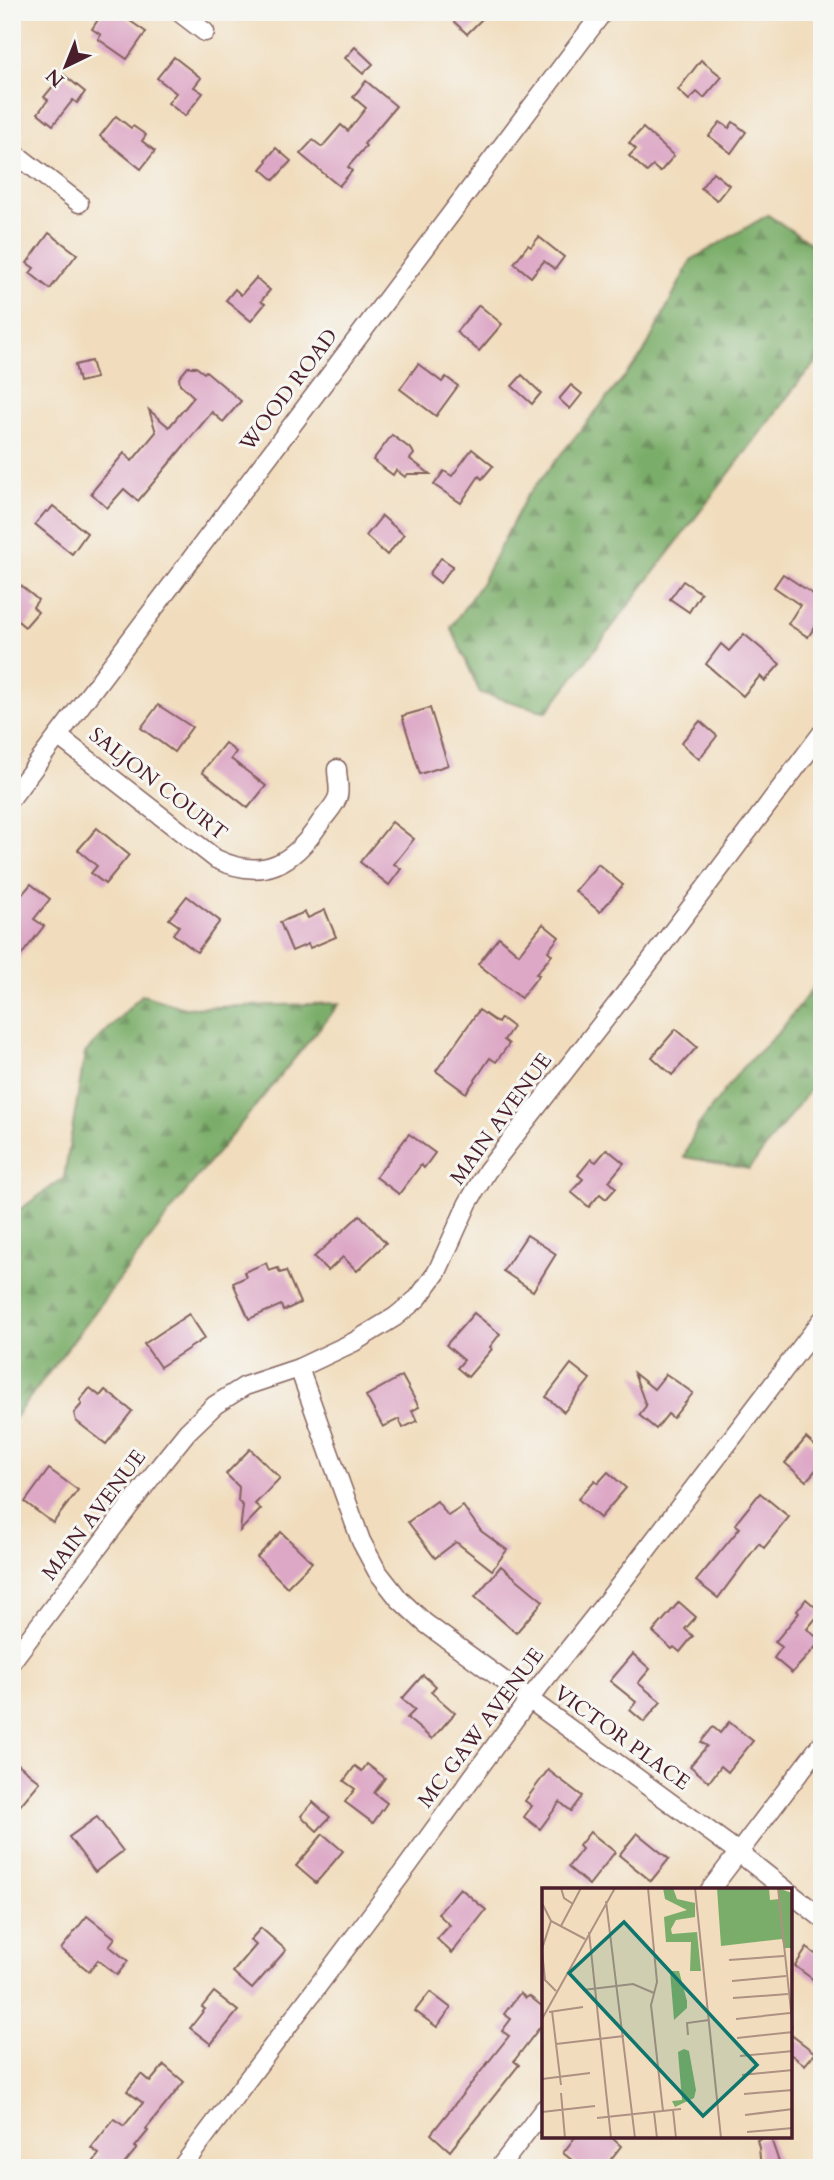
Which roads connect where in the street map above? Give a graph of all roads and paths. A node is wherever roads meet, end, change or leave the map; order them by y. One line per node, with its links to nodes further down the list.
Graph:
1 (179, 12): 3 (street)
2 (603, 12): 7 (street, WOOD ROAD)
3 (205, 32)
4 (12, 151): 5 (street)
5 (79, 203)
6 (822, 733): 11 (street, MAIN AVENUE)
7 (58, 736): 8 (street, SALJON COURT); 9 (street, WOOD ROAD)
8 (337, 769)
9 (12, 797)
10 (822, 1320): 13 (street, MC GAW AVENUE)
11 (299, 1368): 12 (street, MAIN AVENUE); 13 (street, VICTOR PLACE)
12 (12, 1661)
13 (530, 1698): 15 (street, VICTOR PLACE); 21 (street, MC GAW AVENUE)
14 (822, 1743): 15 (street)
15 (738, 1852): 16 (street); 17 (street, VICTOR PLACE)
16 (711, 1888)
17 (785, 1888)
18 (792, 1895): 19 (street)
19 (822, 1918)
20 (542, 2112): 22 (street)
21 (181, 2168)
22 (499, 2168)

